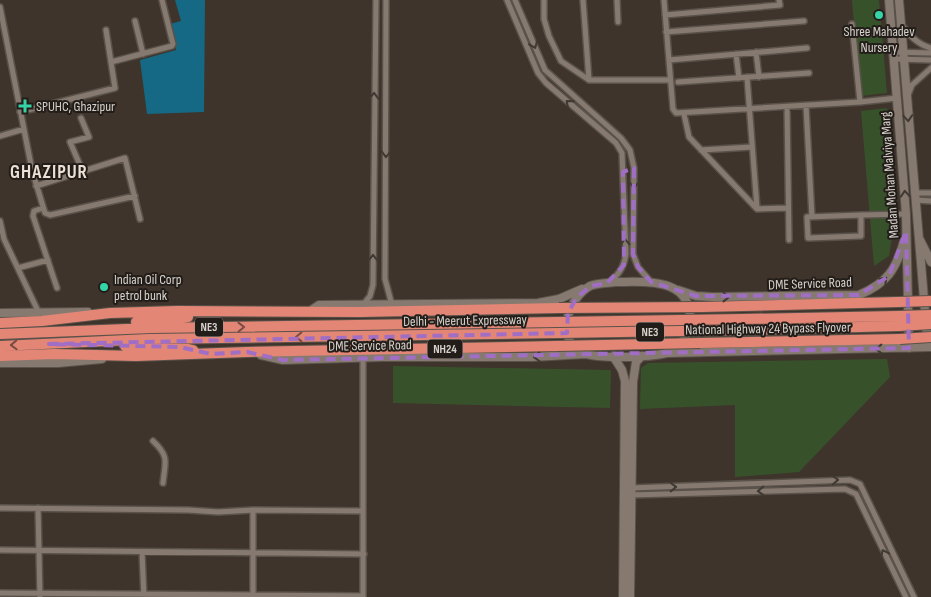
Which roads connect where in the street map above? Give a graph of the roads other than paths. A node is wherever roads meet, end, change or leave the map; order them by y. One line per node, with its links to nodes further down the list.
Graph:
1 (162, 0): 26 (street)
2 (376, 0): 83 (street, one-way to 2)
3 (386, 0): 82 (street, one-way to 82)
4 (507, 0): 56 (street, one-way to 4)
5 (515, 0): 54 (street, one-way to 54)
6 (544, 0): 38 (street)
7 (583, 0): 38 (street)
8 (617, 0): 17 (street)
9 (664, 0): 14 (street)
10 (779, 0): 14 (street)
11 (889, 0): 28 (main road, Madan Mohan Malviya Marg)
12 (899, 0): 19 (main road, Madan Mohan Malviya Marg)
13 (0, 7): 47 (street)
14 (665, 15): 21 (street)
15 (135, 21): 26 (street)
16 (804, 21): 21 (street)
17 (618, 22)
18 (852, 24): 43 (street)
19 (901, 24): 23 (street); 29 (main road, Madan Mohan Malviya Marg)
20 (106, 30): 32 (street)
21 (666, 32): 30 (street)
22 (807, 48): 24 (street)
23 (931, 48)
24 (756, 52): 27 (street); 35 (street)
25 (931, 52): 29 (street)
26 (143, 54): 32 (street)
27 (736, 54): 30 (street); 37 (street)
28 (894, 56): 29 (street); 41 (main road, Madan Mohan Malviya Marg)
29 (904, 57): 31 (street); 42 (main road, Madan Mohan Malviya Marg)
30 (669, 60): 39 (street)
31 (931, 60)
32 (112, 62): 47 (street)
33 (931, 68): 42 (street)
34 (809, 73): 35 (street)
35 (758, 76): 36 (street)
36 (747, 77): 37 (street); 46 (street)
37 (739, 78): 40 (street)
38 (589, 80): 39 (street)
39 (670, 80): 48 (street)
40 (678, 82)
41 (897, 98): 43 (street); 65 (main road, Madan Mohan Malviya Marg, one-way to 41)
42 (907, 99): 60 (main road, Madan Mohan Malviya Marg, one-way to 60)
43 (860, 102): 44 (street)
44 (806, 106): 45 (street); 67 (street)
45 (787, 107): 46 (street); 64 (street)
46 (750, 109): 48 (street); 52 (street)
47 (20, 112): 50 (street)
48 (684, 114): 53 (street)
49 (81, 118): 55 (street)
50 (24, 129): 51 (street); 57 (street)
51 (0, 136)
52 (752, 147): 53 (street); 63 (street)
53 (701, 150): 63 (street)
54 (634, 168): 56 (street); 76 (street, one-way to 76)
55 (83, 172): 57 (street); 59 (street)
56 (623, 172): 77 (street, one-way to 56)
57 (36, 186): 62 (street)
58 (931, 193): 60 (street)
59 (135, 196): 62 (street); 68 (street)
60 (914, 197): 61 (street); 71 (main road, Madan Mohan Malviya Marg)
61 (931, 201)
62 (43, 208): 73 (street)
63 (757, 208): 64 (street)
64 (788, 208): 72 (street)
65 (906, 214): 66 (street); 70 (main road, Madan Mohan Malviya Marg)
66 (861, 215): 67 (street); 67 (street)
67 (812, 217)
68 (140, 218)
69 (1, 226): 75 (street)
70 (906, 231): 80 (main road, DME Service Road, one-way to 70); 97 (main road, Madan Mohan Malviya Marg)
71 (917, 234): 74 (main road); 95 (main road, Madan Mohan Malviya Marg)
72 (789, 240)
73 (48, 260): 75 (street); 79 (street)
74 (931, 262)
75 (18, 268): 84 (street)
76 (651, 282): 77 (main road); 80 (main road)
77 (607, 283): 78 (main road)
78 (591, 286): 82 (main road); 100 (main road)
79 (57, 288)
80 (678, 290): 101 (main road)
81 (931, 301): 83 (highway, National Highway 24 Bypass Flyover, bridge)
82 (392, 305): 83 (main road)
83 (362, 308): 85 (highway, National Highway 24 Bypass Flyover)
84 (38, 311): 86 (main road); 87 (main road)
85 (232, 312): 87 (highway); 94 (highway)
86 (0, 313)
87 (110, 314): 90 (highway)
88 (931, 315): 89 (highway, Delhi - Meerut Expressway / NE3, bridge)
89 (898, 321): 91 (highway, Delhi - Meerut Expressway / NE3, bridge); 92 (highway, Delhi - Meerut Expressway / NE3, bridge); 92 (highway, Delhi - Meerut Expressway / NE3, bridge)
90 (0, 323)
91 (931, 324)
92 (418, 330): 94 (highway, Delhi - Meerut Expressway / NE3)
93 (0, 334): 94 (highway, Delhi - Meerut Expressway / NE3)
94 (48, 338): 96 (highway, Delhi - Meerut Expressway / NE3, one-way to 96); 99 (highway)
95 (930, 344): 97 (main road); 98 (highway, National Highway 24 Bypass Flyover / NH24, bridge)
96 (0, 346)
97 (908, 348): 101 (main road, one-way to 101)
98 (247, 352): 99 (highway, NH24); 106 (main road, DME Service Road)
99 (211, 354): 103 (highway)
100 (586, 354): 104 (main road); 106 (main road, DME Service Road, one-way to 106)
101 (664, 354): 105 (main road)
102 (0, 356): 103 (highway)
103 (136, 356): 107 (main road)
104 (613, 356): 105 (main road); 110 (main road)
105 (642, 356): 110 (main road)
106 (363, 357): 114 (street)
107 (0, 363)
108 (153, 441): 109 (street)
109 (163, 483)
110 (628, 492): 125 (main road); 126 (main road); 127 (street, one-way to 110); 128 (street, one-way to 128)
111 (0, 508): 112 (street)
112 (38, 508): 113 (street); 116 (street)
113 (253, 510): 114 (street); 118 (street)
114 (362, 511): 119 (street)
115 (0, 550): 116 (street)
116 (40, 551): 117 (street); 121 (street)
117 (142, 552): 118 (street); 122 (street)
118 (253, 553): 119 (street); 123 (street)
119 (364, 554): 124 (street)
120 (0, 593): 121 (street)
121 (40, 595): 122 (street)
122 (144, 595): 123 (street)
123 (254, 596): 124 (street)
124 (363, 596)
125 (623, 597)
126 (630, 597)
127 (906, 597)
128 (914, 597)

